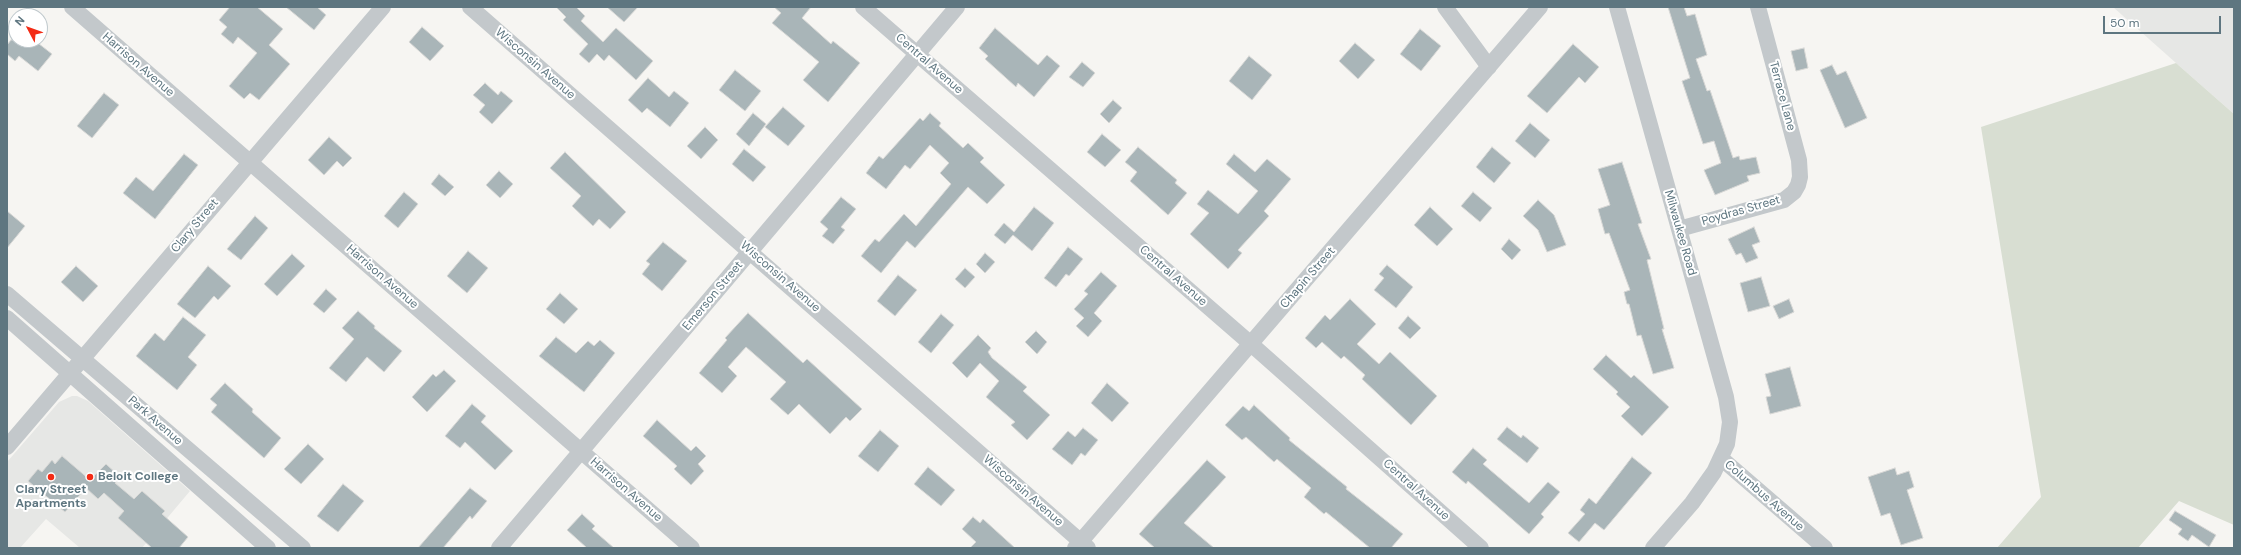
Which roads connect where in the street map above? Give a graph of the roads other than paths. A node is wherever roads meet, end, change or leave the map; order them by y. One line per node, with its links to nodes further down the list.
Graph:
1 (72, 7): 12 (street, Harrison Avenue)
2 (383, 7): 12 (street, Clary Street)
3 (470, 7): 15 (street, Wisconsin Avenue)
4 (863, 7): 10 (street, Central Avenue)
5 (957, 7): 10 (street, Emerson Street)
6 (1445, 7): 11 (street)
7 (1540, 7): 11 (street, Chapin Street)
8 (1617, 7): 14 (street, Milwaukee Road)
9 (1758, 7): 13 (street, Terrace Lane)
10 (917, 54): 15 (street, Emerson Street); 18 (street, Central Avenue)
11 (1489, 67): 18 (street, Chapin Street)
12 (250, 162): 19 (street, Clary Street); 22 (street, Harrison Avenue)
13 (1798, 185): 14 (street, Poydras Street)
14 (1679, 229): 23 (street, Milwaukee Road)
15 (751, 251): 22 (street, Emerson Street); 24 (street, Wisconsin Avenue)
16 (7, 294): 19 (street, Park Avenue)
17 (7, 318): 20 (street, Park Avenue)
18 (1251, 344): 24 (street, Chapin Street); 29 (street, Central Avenue)
19 (82, 359): 20 (street, Clary Street); 26 (street, Park Avenue)
20 (70, 373): 21 (street, Clary Street); 25 (street, Park Avenue)
21 (7, 447)
22 (582, 451): 27 (street, Emerson Street); 28 (street, Harrison Avenue)
23 (1722, 459): 30 (street, Milwaukee Road); 31 (street, Columbus Avenue)
24 (1082, 546)
25 (268, 548)
26 (303, 548)
27 (499, 548)
28 (692, 548)
29 (1481, 548)
30 (1653, 548)
31 (1825, 548)

